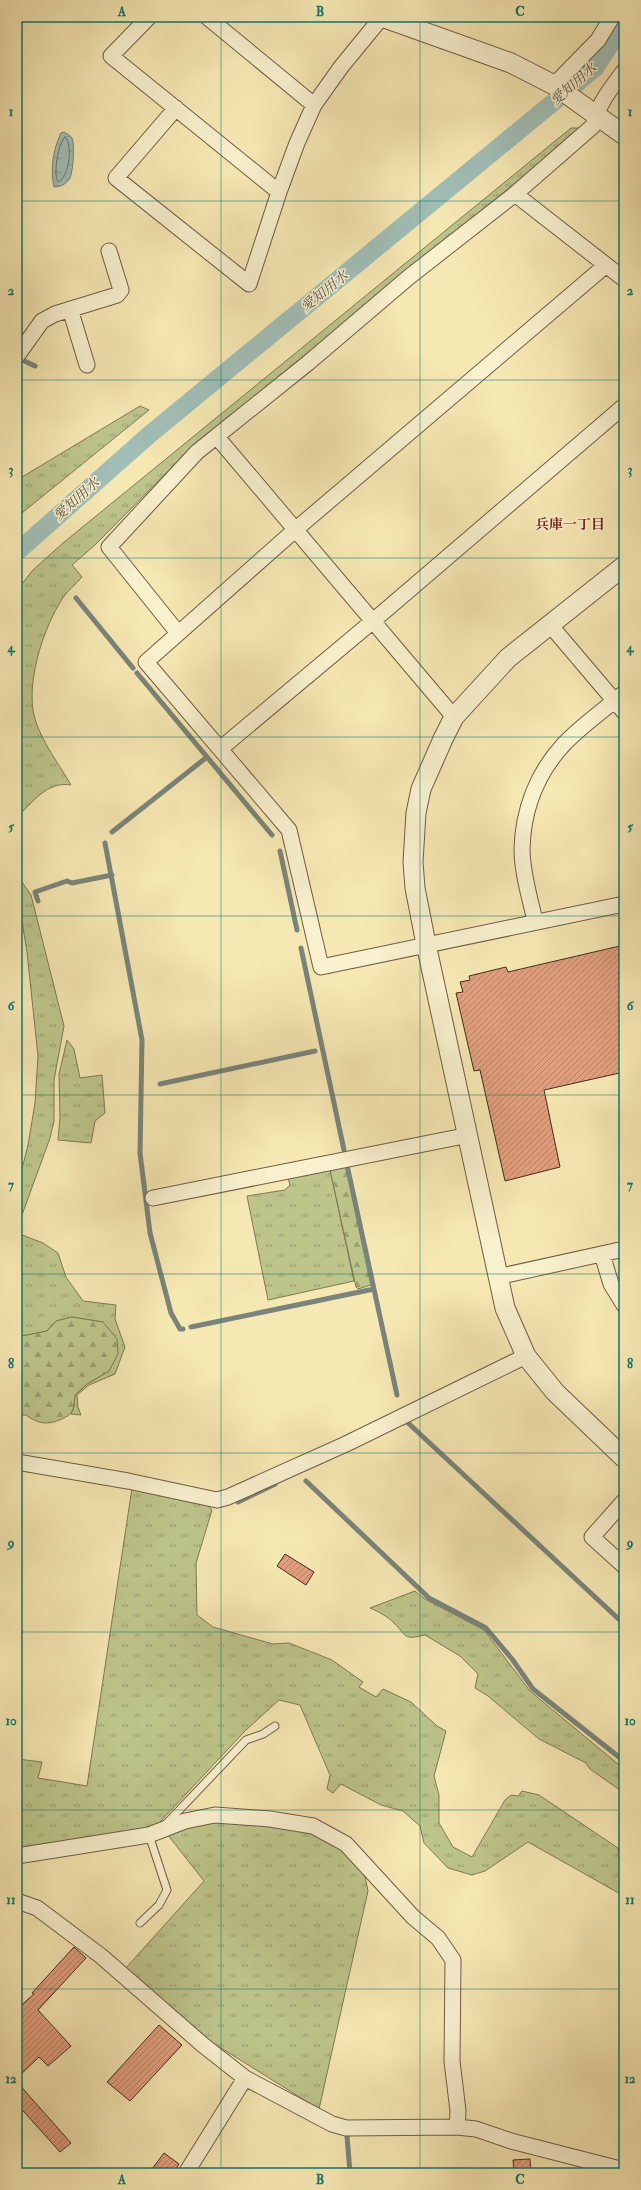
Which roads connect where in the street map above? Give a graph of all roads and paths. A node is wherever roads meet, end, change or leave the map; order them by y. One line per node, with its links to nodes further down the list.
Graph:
1 (149, 17): 8 (street)
2 (207, 17): 7 (street)
3 (612, 17): 6 (street)
4 (386, 18): 6 (street); 7 (street)
5 (624, 71): 9 (street)
6 (554, 85): 9 (street)
7 (314, 105): 11 (street)
8 (176, 108): 11 (street); 11 (street)
9 (589, 108): 10 (street); 12 (street)
10 (624, 135)
11 (279, 192)
12 (515, 194): 14 (street); 20 (street)
13 (109, 251): 16 (street)
14 (605, 266): 15 (street); 21 (street)
15 (624, 279)
16 (70, 309): 17 (street); 18 (street)
17 (17, 356)
18 (87, 365)
19 (624, 406): 23 (street)
20 (217, 437): 21 (street); 25 (street)
21 (295, 530): 23 (street); 25 (street)
22 (624, 566): 24 (street)
23 (373, 621): 27 (street); 28 (street)
24 (551, 626): 26 (street); 27 (street)
25 (178, 633): 28 (street)
26 (621, 702): 30 (street)
27 (454, 717): 31 (street)
28 (220, 749): 31 (street)
29 (624, 904): 30 (street)
30 (535, 921): 31 (street)
31 (426, 944): 32 (street)
32 (469, 1135): 33 (street); 36 (street)
33 (153, 1198)
34 (624, 1249): 35 (street)
35 (602, 1254): 36 (street); 37 (street)
36 (497, 1277): 38 (street)
37 (624, 1305)
38 (526, 1356): 39 (street); 40 (street)
39 (624, 1458)
40 (17, 1462)
41 (624, 1501): 42 (street)
42 (624, 1566)
43 (275, 1726): 44 (lane)
44 (154, 1833): 45 (street); 47 (lane); 49 (street)
45 (17, 1856)
46 (17, 1900): 48 (street)
47 (140, 1923)
48 (245, 2078): 49 (street); 51 (street)
49 (457, 2127): 50 (street)
50 (624, 2170)
51 (186, 2173)

